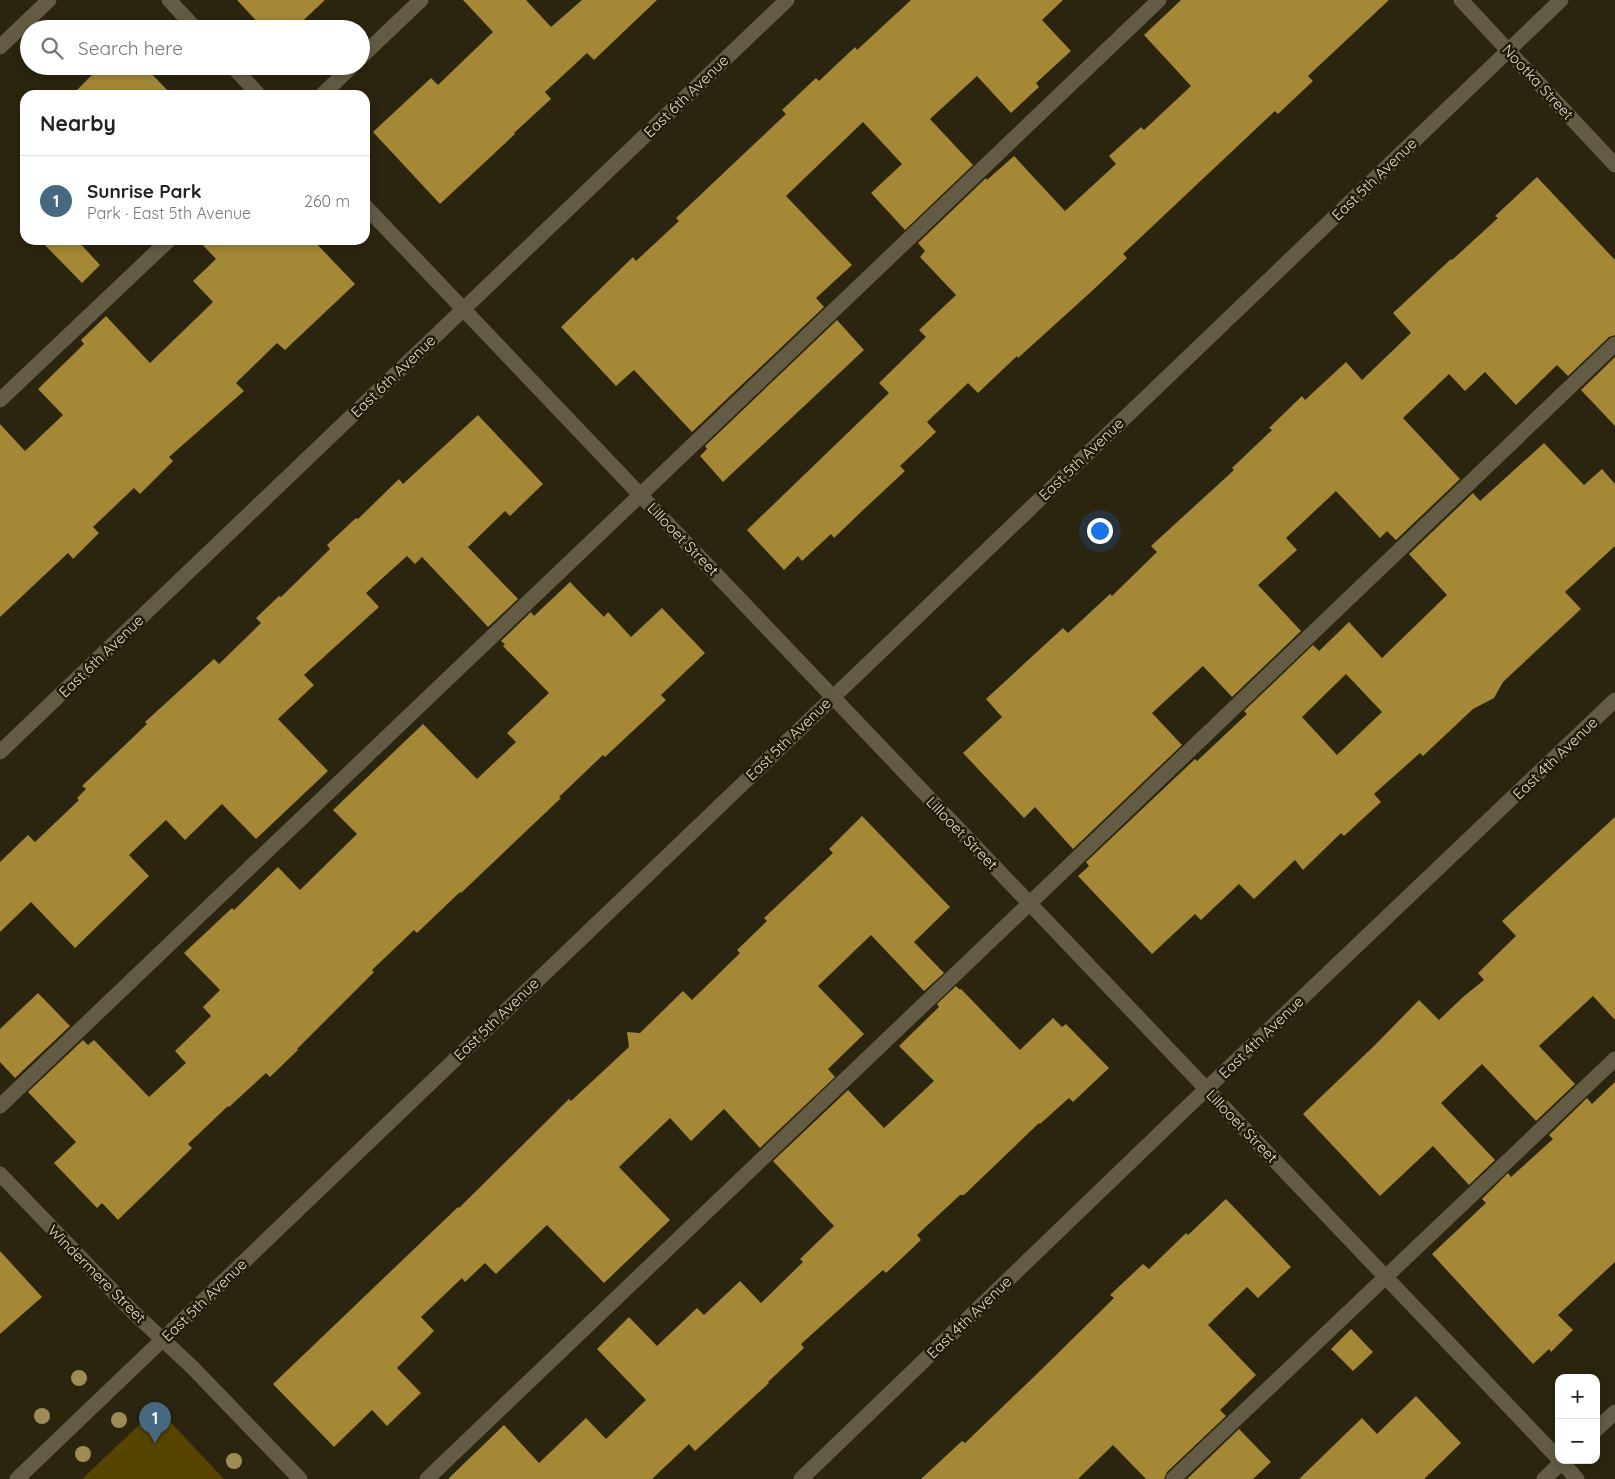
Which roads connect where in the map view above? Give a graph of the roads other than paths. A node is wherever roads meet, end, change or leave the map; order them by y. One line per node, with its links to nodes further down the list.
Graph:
1 (49, 0): 8 (street)
2 (169, 0): 9 (street)
3 (421, 0): 12 (street)
4 (786, 0): 21 (street, East 6th Avenue)
5 (1159, 0): 24 (street)
6 (1460, 0): 13 (street, Nootka Street)
7 (1561, 0): 13 (street, East 5th Avenue)
8 (28, 20)
9 (188, 20)
10 (20, 27): 11 (street)
11 (0, 46)
12 (370, 48)
13 (1508, 51): 18 (street, Nootka Street); 25 (street, East 5th Avenue)
14 (241, 75): 16 (street)
15 (343, 75): 17 (street)
16 (255, 90)
17 (327, 90)
18 (1615, 165)
19 (370, 211): 21 (street, Lillooet Street)
20 (164, 245): 23 (street)
21 (464, 310): 24 (street, Lillooet Street); 27 (street, East 6th Avenue)
22 (1615, 344): 28 (street)
23 (0, 400)
24 (640, 495): 25 (street, Lillooet Street); 31 (street)
25 (832, 697): 28 (street, Lillooet Street); 34 (street, East 5th Avenue)
26 (1615, 700): 30 (street, East 4th Avenue)
27 (0, 752)
28 (1030, 904): 30 (street, Lillooet Street); 42 (street)
29 (1615, 1059): 33 (street)
30 (1207, 1089): 33 (street, Lillooet Street); 43 (street, East 4th Avenue)
31 (0, 1106)
32 (0, 1174): 34 (street, Windermere Street)
33 (1386, 1278): 37 (street, Lillooet Street); 44 (street)
34 (163, 1339): 40 (street, East 5th Avenue); 41 (street, Windermere Street)
35 (1615, 1412): 36 (street)
36 (1600, 1426)
37 (1555, 1455)
38 (1558, 1464): 45 (street)
39 (1564, 1464): 46 (street, Lillooet Street)
40 (17, 1479)
41 (300, 1479)
42 (427, 1479)
43 (801, 1479)
44 (1173, 1479)
45 (1544, 1479)
46 (1577, 1479)

